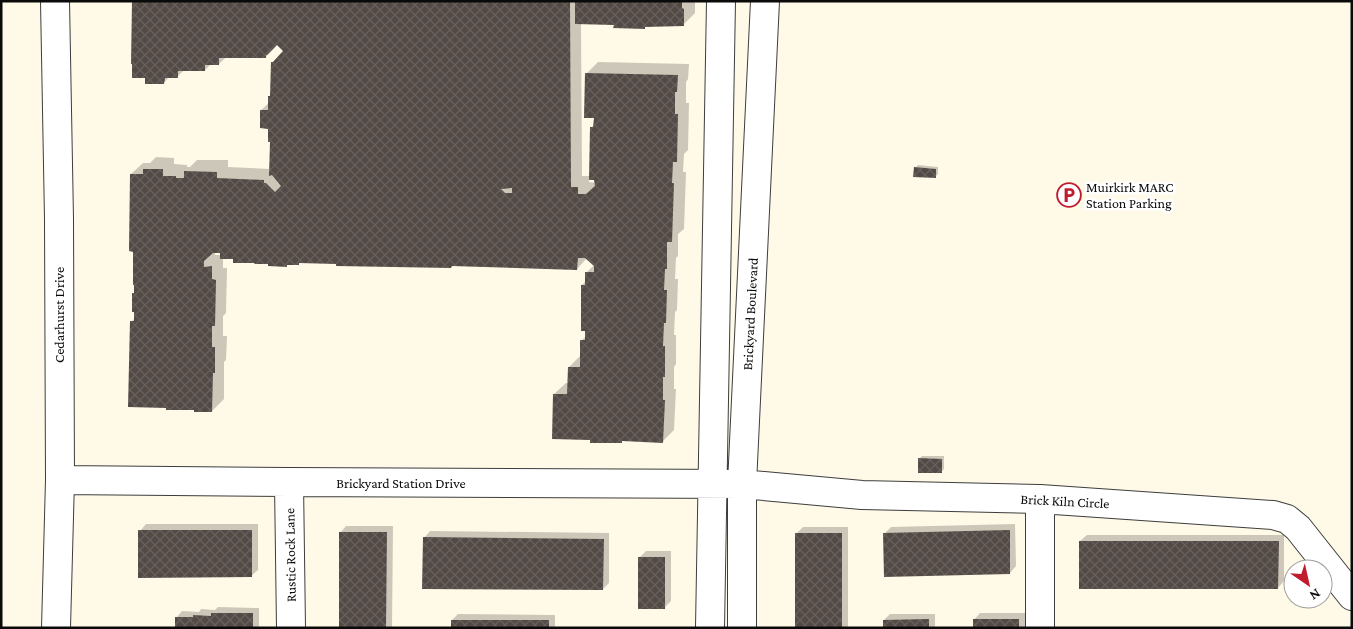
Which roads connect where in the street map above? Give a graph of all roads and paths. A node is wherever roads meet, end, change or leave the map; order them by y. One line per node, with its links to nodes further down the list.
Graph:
1 (55, 1): 4 (street, Cedarhurst Drive)
2 (721, 1): 7 (street)
3 (765, 1): 6 (street, Brickyard Boulevard)
4 (60, 480): 5 (street, Brickyard Station Drive); 10 (street, Cedarhurst Drive)
5 (289, 482): 7 (street, Brickyard Station Drive); 11 (street, Rustic Rock Lane)
6 (742, 484): 7 (street, Brickyard Station Drive); 8 (street, Brick Kiln Circle); 13 (street, Brickyard Boulevard)
7 (712, 485): 12 (street)
8 (1040, 499): 9 (street, Brick Kiln Circle); 14 (street)
9 (1352, 596)
10 (56, 628)
11 (291, 628)
12 (710, 628)
13 (742, 628)
14 (1040, 628)

